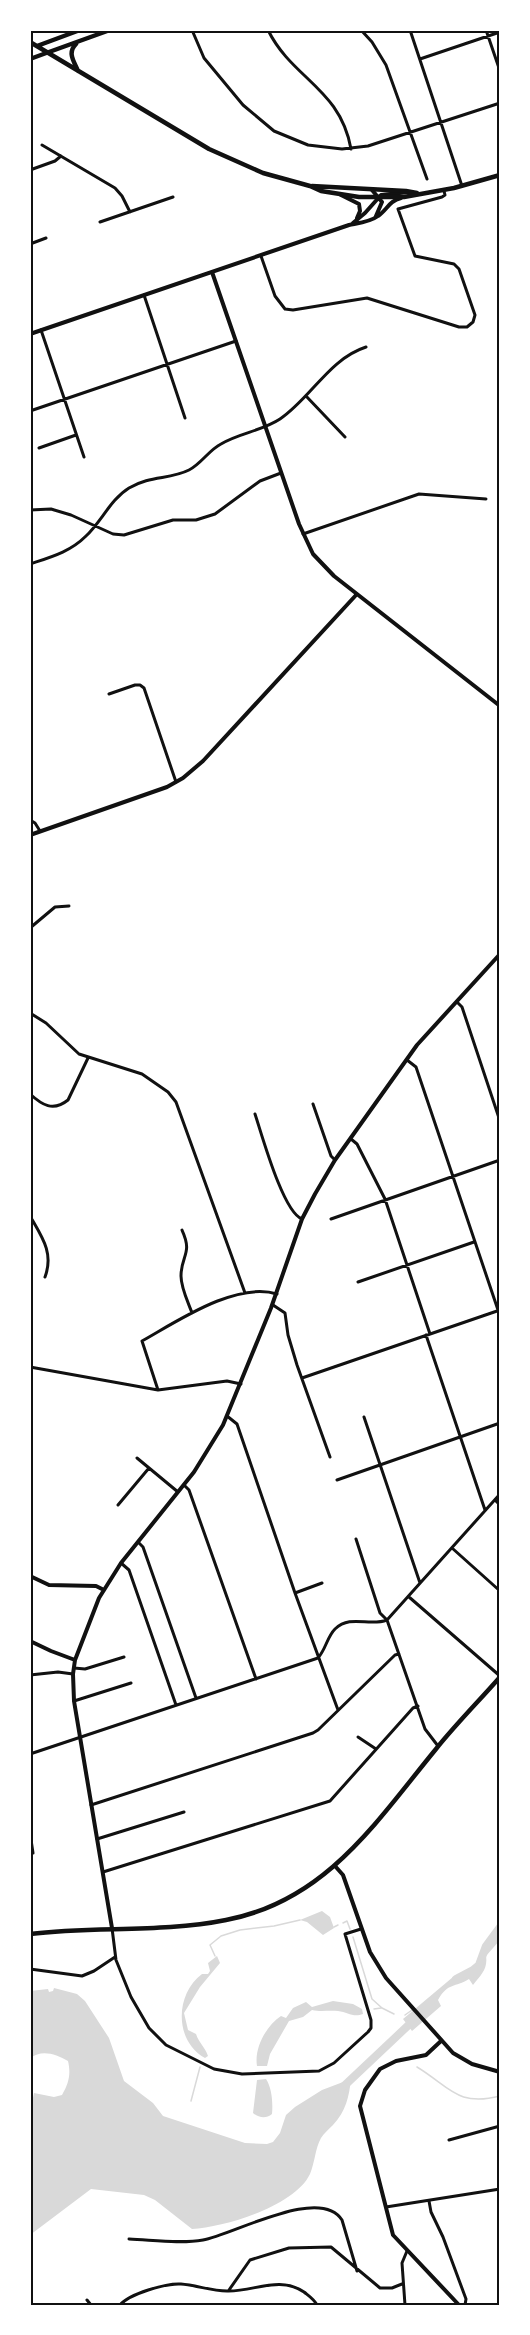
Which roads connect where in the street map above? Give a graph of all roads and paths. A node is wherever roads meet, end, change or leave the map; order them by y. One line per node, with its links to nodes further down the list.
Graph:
1 (80, 30): 12 (main road)
2 (110, 30): 10 (main road)
3 (192, 30): 23 (street)
4 (268, 30): 23 (street)
5 (361, 30): 21 (street)
6 (410, 30): 16 (street)
7 (486, 30): 9 (street)
8 (500, 32): 9 (street)
9 (488, 36): 16 (street); 18 (street)
10 (82, 40): 14 (main road); 17 (main road)
11 (30, 42): 12 (main road)
12 (37, 46): 13 (street); 14 (main road)
13 (30, 48)
14 (49, 52): 15 (street); 17 (main road)
15 (30, 59)
16 (420, 59): 20 (street)
17 (78, 71): 28 (main road)
18 (500, 71)
19 (500, 103): 20 (street)
20 (441, 123): 21 (street); 29 (street)
21 (410, 133): 23 (street); 27 (street)
22 (42, 145): 24 (street)
23 (351, 149)
24 (61, 156): 25 (street); 38 (street)
25 (30, 170)
26 (500, 175): 29 (main road)
27 (427, 179)
28 (310, 186): 30 (main road); 33 (main road)
29 (462, 186): 31 (main road)
30 (372, 190): 32 (main road); 35 (street)
31 (444, 190): 32 (main road); 37 (street)
32 (415, 193): 35 (street); 36 (main road); 37 (street)
33 (340, 195): 35 (main road); 40 (street)
34 (172, 197): 38 (street)
35 (379, 197): 36 (main road); 39 (street); 40 (street)
36 (404, 197): 39 (street)
37 (419, 203): 45 (street)
38 (130, 212): 41 (street)
39 (374, 219): 42 (street)
40 (356, 221): 42 (street)
41 (100, 222)
42 (349, 225): 45 (street)
43 (46, 238): 44 (street)
44 (30, 244)
45 (261, 256): 46 (street)
46 (212, 272): 47 (street); 50 (street)
47 (144, 295): 48 (street); 52 (street)
48 (41, 330): 49 (street); 54 (street)
49 (30, 334)
50 (236, 341): 52 (street); 57 (street)
51 (366, 347): 53 (street)
52 (167, 365): 54 (street); 56 (street)
53 (306, 396): 57 (street); 59 (street)
54 (64, 400): 55 (street); 58 (street)
55 (30, 411)
56 (185, 418)
57 (266, 427): 62 (street); 65 (street)
58 (76, 435): 60 (street); 61 (street)
59 (345, 437)
60 (39, 448)
61 (84, 457)
62 (281, 473): 65 (street); 66 (street)
63 (486, 500): 66 (street)
64 (30, 510): 65 (street)
65 (95, 527): 67 (street)
66 (303, 534): 68 (street)
67 (30, 564)
68 (357, 594): 70 (street); 71 (street)
69 (109, 694): 71 (street)
70 (500, 706)
71 (176, 782): 73 (street)
72 (30, 820): 73 (street)
73 (39, 831): 74 (street)
74 (30, 834)
75 (69, 906): 76 (street)
76 (30, 928)
77 (500, 954): 78 (street)
78 (456, 1002): 81 (street); 85 (street)
79 (30, 1013): 80 (street)
80 (88, 1058): 82 (street); 99 (street)
81 (407, 1059): 86 (street); 89 (street)
82 (30, 1094)
83 (313, 1104): 87 (street)
84 (255, 1114): 92 (street)
85 (500, 1121)
86 (351, 1139): 87 (street); 90 (street)
87 (335, 1160): 92 (street)
88 (500, 1160): 89 (street)
89 (454, 1177): 90 (street); 95 (street)
90 (385, 1199): 93 (street); 96 (street)
91 (30, 1216): 97 (street)
92 (302, 1219): 100 (street)
93 (331, 1219)
94 (182, 1230): 103 (street)
95 (474, 1242): 96 (street); 102 (street)
96 (407, 1265): 98 (street); 104 (street)
97 (45, 1277)
98 (358, 1282)
99 (244, 1293): 100 (street); 103 (street)
100 (277, 1294): 101 (street)
101 (273, 1305): 106 (street); 107 (street)
102 (499, 1310): 104 (street)
103 (192, 1313): 108 (street)
104 (428, 1335): 106 (street); 112 (street)
105 (30, 1367): 108 (street)
106 (302, 1378): 113 (street)
107 (241, 1384): 108 (street); 109 (street)
108 (158, 1390)
109 (227, 1416): 118 (street); 134 (street)
110 (364, 1417): 115 (street)
111 (500, 1423): 112 (street)
112 (461, 1437): 115 (street); 124 (street)
113 (330, 1457)
114 (137, 1458): 116 (street)
115 (380, 1465): 117 (street); 131 (street)
116 (148, 1468): 119 (street); 122 (street)
117 (337, 1480)
118 (184, 1485): 119 (street); 146 (street)
119 (178, 1492): 126 (street)
120 (500, 1494): 121 (street)
121 (495, 1500): 123 (street); 124 (street)
122 (118, 1505)
123 (500, 1505)
124 (485, 1510): 127 (street)
125 (356, 1539): 136 (street)
126 (139, 1543): 128 (street); 148 (street)
127 (452, 1548): 131 (street); 133 (street)
128 (121, 1563): 132 (street); 150 (street)
129 (30, 1576): 132 (street)
130 (322, 1583): 134 (street)
131 (421, 1584): 135 (street)
132 (104, 1590): 141 (street)
133 (500, 1591)
134 (295, 1593): 140 (street)
135 (409, 1597): 136 (street); 145 (street)
136 (387, 1620): 138 (street); 140 (street)
137 (30, 1641): 141 (street)
138 (399, 1654): 151 (street); 152 (street)
139 (124, 1657): 142 (street)
140 (318, 1658): 146 (street); 152 (street)
141 (75, 1660): 142 (street)
142 (74, 1668): 143 (street)
143 (73, 1674): 144 (street); 149 (street)
144 (30, 1675)
145 (500, 1677): 155 (main road)
146 (256, 1678): 148 (street)
147 (131, 1683): 149 (street)
148 (196, 1698): 150 (street)
149 (74, 1701): 154 (street)
150 (176, 1705): 154 (street)
151 (418, 1706): 155 (street); 156 (street)
152 (338, 1710): 158 (street)
153 (358, 1737): 156 (street)
154 (79, 1738): 157 (street); 158 (street)
155 (438, 1746): 163 (main road)
156 (376, 1749): 164 (street)
157 (30, 1754)
158 (91, 1805): 161 (street)
159 (184, 1812): 161 (street)
160 (30, 1833): 162 (street)
161 (97, 1839): 164 (street)
162 (33, 1853)
163 (335, 1866): 165 (main road); 166 (street)
164 (103, 1872): 165 (street)
165 (112, 1928): 167 (main road); 168 (street)
166 (362, 1929): 168 (street); 170 (street)
167 (30, 1934)
168 (115, 1957): 169 (street)
169 (30, 1969)
170 (441, 2041): 171 (street); 176 (street)
171 (500, 2072)
172 (500, 2126): 173 (street)
173 (449, 2140)
174 (500, 2189): 175 (street)
175 (429, 2201): 176 (street); 188 (street)
176 (385, 2207): 178 (street)
177 (129, 2239): 179 (street)
178 (407, 2251): 180 (street); 187 (street)
179 (357, 2271): 180 (street); 181 (street)
180 (402, 2284): 186 (street)
181 (228, 2291): 184 (street); 185 (street)
182 (87, 2300): 183 (street)
183 (91, 2305)
184 (120, 2305)
185 (317, 2305)
186 (405, 2305)
187 (459, 2305)
188 (465, 2305)

